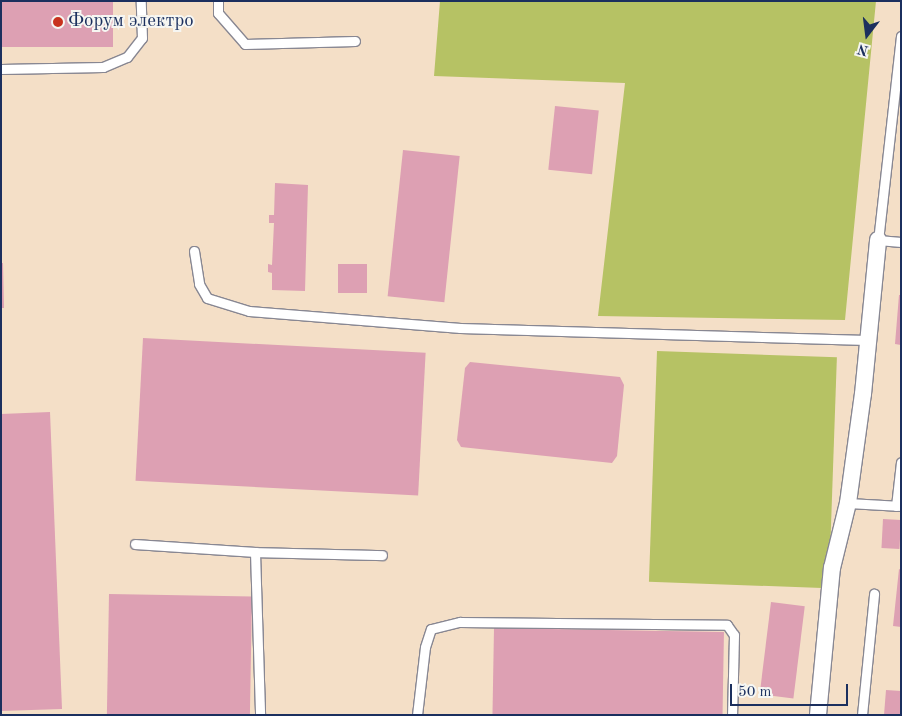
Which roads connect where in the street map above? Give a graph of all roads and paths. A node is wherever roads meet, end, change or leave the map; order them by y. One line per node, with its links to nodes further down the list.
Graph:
1 (141, 1): 5 (lane)
2 (218, 1): 4 (lane)
3 (901, 36): 6 (lane)
4 (355, 41)
5 (1, 69)
6 (878, 240): 7 (lane); 9 (street)
7 (901, 242)
8 (194, 251): 9 (lane)
9 (867, 340): 11 (street)
10 (901, 462): 12 (lane)
11 (848, 503): 12 (lane); 20 (street)
12 (898, 506)
13 (135, 544): 14 (lane)
14 (255, 552): 15 (lane); 17 (lane)
15 (382, 555)
16 (874, 594): 21 (lane)
17 (260, 715)
18 (417, 715): 19 (lane)
19 (732, 715)
20 (818, 715)
21 (862, 715)

